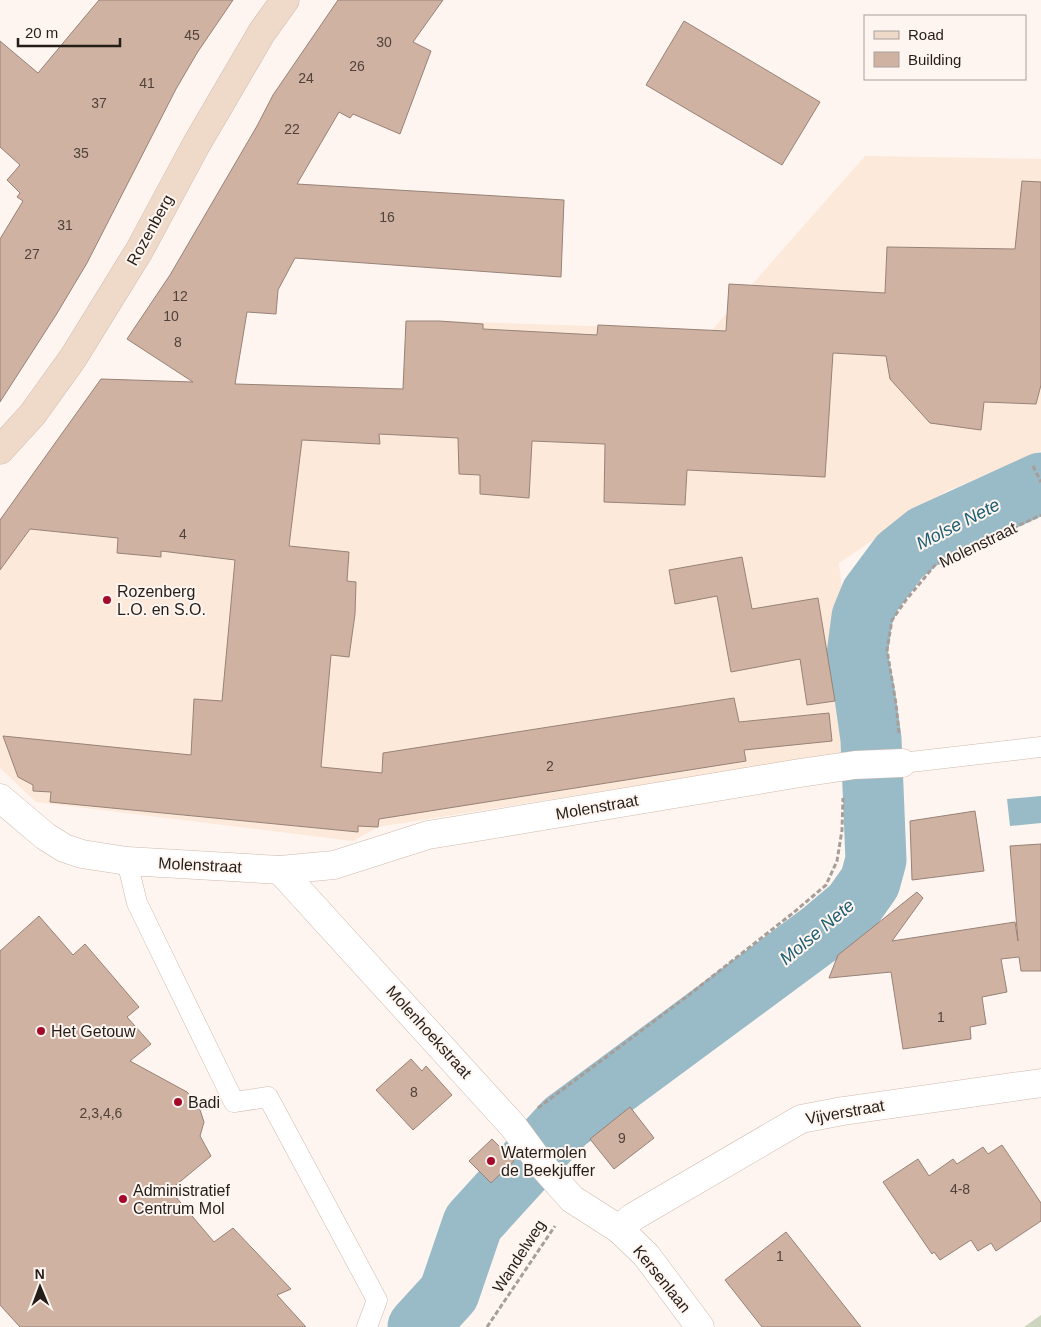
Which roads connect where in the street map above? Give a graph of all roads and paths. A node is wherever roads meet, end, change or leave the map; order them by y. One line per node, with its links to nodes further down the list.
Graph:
1 (285, 0): 2 (main road, Rozenberg)
2 (0, 450)
3 (1034, 466): 4 (path)
4 (1041, 482)
5 (1041, 515): 7 (path, Molenstraat)
6 (1041, 747): 7 (lane)
7 (895, 763): 8 (street, Molenstraat)
8 (850, 766): 11 (street, Molenstraat); 13 (path)
9 (2, 809): 10 (street, Molenstraat)
10 (127, 860): 11 (street, Molenstraat); 16 (lane)
11 (280, 870): 13 (street, Molenhoekstraat)
12 (1041, 1083): 15 (street, Vijverstraat)
13 (513, 1126): 14 (street, Molenhoekstraat)
14 (572, 1199): 15 (street, Kersenlaan); 17 (path, Wandelweg)
15 (619, 1229): 18 (street, Kersenlaan)
16 (367, 1327)
17 (487, 1327)
18 (700, 1327)

